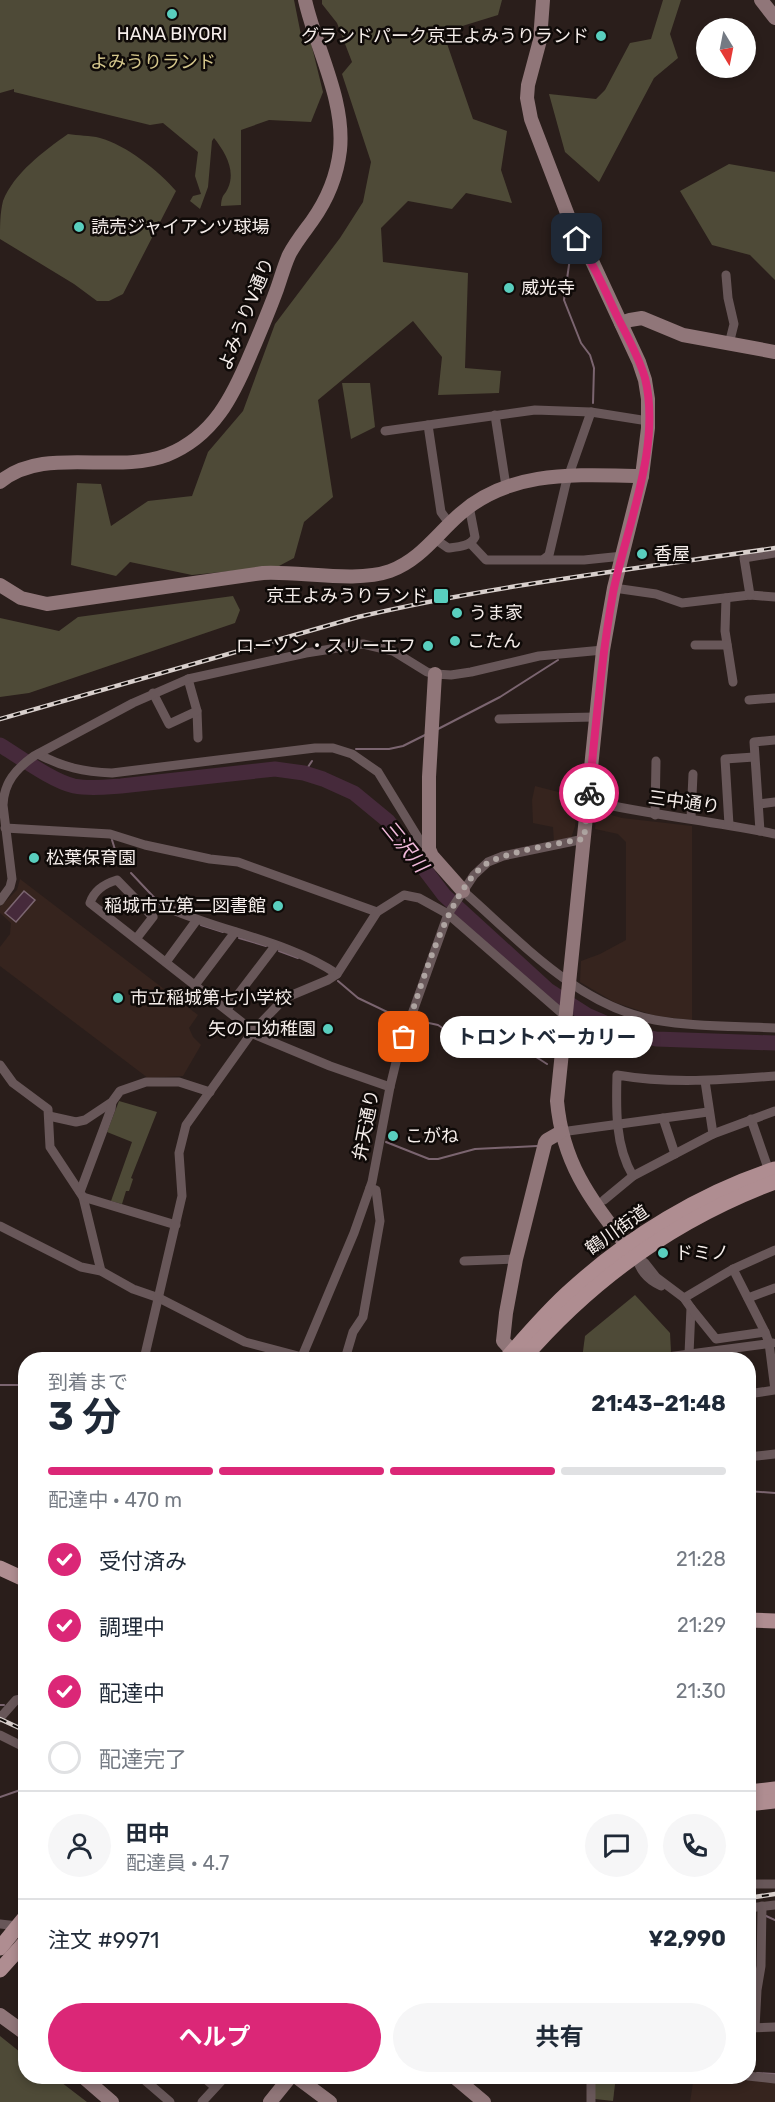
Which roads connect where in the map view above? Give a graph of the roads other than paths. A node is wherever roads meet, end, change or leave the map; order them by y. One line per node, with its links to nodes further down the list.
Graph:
1 (305, 0): 16 (street, よみうりV通り)
2 (543, 0): 6 (street)
3 (761, 0): 4 (street)
4 (775, 18)
5 (726, 275): 7 (street)
6 (621, 323): 7 (street); 11 (street)
7 (729, 344): 8 (street)
8 (775, 352)
9 (591, 412): 10 (street); 11 (street); 14 (street)
10 (495, 415): 12 (street); 17 (street)
11 (648, 421): 15 (street)
12 (428, 425): 13 (street); 19 (street)
13 (385, 431)
14 (569, 474): 15 (street); 17 (street); 24 (street)
15 (642, 476): 23 (street)
16 (0, 482)
17 (506, 486): 18 (street)
18 (468, 508): 19 (street); 21 (street)
19 (449, 523): 20 (street)
20 (435, 539): 21 (street); 25 (street)
21 (470, 543): 24 (street)
22 (775, 553): 27 (street)
23 (623, 556): 24 (street); 26 (street)
24 (544, 559)
25 (0, 585)
26 (614, 588): 29 (street); 32 (street)
27 (750, 595): 28 (street); 29 (street)
28 (775, 597)
29 (726, 598): 31 (street)
30 (695, 645): 31 (street)
31 (727, 645): 35 (street)
32 (603, 650): 33 (street); 40 (street)
33 (435, 674): 34 (street); 58 (street)
34 (188, 679): 36 (street); 39 (street)
35 (733, 682)
36 (153, 693): 39 (street); 44 (street)
37 (775, 698): 38 (street)
38 (748, 700)
39 (197, 711): 42 (street)
40 (596, 717): 41 (street); 48 (street)
41 (499, 719)
42 (198, 738)
43 (775, 740): 45 (street)
44 (36, 755): 53 (street); 58 (street)
45 (754, 757): 50 (street); 54 (street)
46 (656, 761): 51 (street)
47 (693, 774): 52 (street)
48 (589, 801): 51 (street, 三中通り); 57 (street)
49 (775, 802): 50 (street)
50 (759, 804): 55 (street)
51 (655, 815): 52 (street, 三中通り)
52 (691, 818): 54 (street, 三中通り)
53 (3, 822): 60 (street); 64 (street)
54 (729, 825): 55 (street, 三中通り)
55 (760, 831): 56 (street, 三中通り)
56 (775, 834)
57 (584, 839): 61 (street, 弁天通り); 73 (street)
58 (429, 849): 61 (street)
59 (0, 866): 60 (street)
60 (12, 872): 62 (street)
61 (463, 891): 65 (street, 弁天通り); 73 (street)
62 (0, 901)
63 (168, 908): 66 (street)
64 (377, 912): 65 (street); 71 (street)
65 (448, 914): 75 (street); 81 (street, 弁天通り)
66 (196, 921): 67 (street); 70 (street)
67 (235, 932): 69 (street); 72 (street)
68 (136, 939): 68 (street); 70 (street)
69 (275, 946): 71 (street); 74 (street)
70 (166, 962): 72 (street)
71 (337, 974): 77 (street)
72 (195, 984): 74 (street)
73 (568, 985): 75 (street); 76 (street)
74 (226, 1009): 77 (street)
75 (565, 1014): 90 (street)
76 (775, 1028)
77 (252, 1032): 81 (street); 82 (street)
78 (0, 1065): 86 (street)
79 (775, 1076): 80 (street)
80 (705, 1081): 85 (street); 89 (street)
81 (390, 1087): 95 (street, 弁天通り)
82 (210, 1092): 83 (street); 99 (street)
83 (112, 1102): 86 (street); 96 (street)
84 (775, 1111): 88 (street)
85 (708, 1112): 87 (street); 91 (street)
86 (49, 1116): 96 (street)
87 (663, 1118): 89 (street); 92 (street)
88 (751, 1119): 91 (street); 94 (street)
89 (616, 1124): 90 (street); 93 (street)
90 (561, 1132): 100 (street); 102 (street)
91 (712, 1134): 92 (street)
92 (675, 1154): 93 (street)
93 (633, 1176): 97 (street)
94 (774, 1177): 100 (main road, 鶴川街道)
95 (370, 1188): 115 (street, 弁天通り); 116 (street)
96 (81, 1195): 99 (street); 105 (street)
97 (604, 1200)
98 (0, 1226): 105 (street)
99 (176, 1226): 107 (street)
100 (631, 1250): 108 (street); 118 (main road, 鶴川街道)
101 (775, 1250): 104 (street)
102 (516, 1259): 103 (street); 117 (street)
103 (464, 1261)
104 (733, 1269): 108 (street); 109 (street)
105 (101, 1271): 107 (street)
106 (775, 1288): 109 (street)
107 (159, 1298): 113 (street); 114 (street)
108 (684, 1298): 110 (street)
109 (748, 1298): 111 (street)
110 (692, 1308): 111 (street); 119 (street)
111 (765, 1332): 112 (street)
112 (772, 1343): 120 (street); 121 (street)
113 (146, 1352)
114 (280, 1352)
115 (304, 1352)
116 (347, 1352)
117 (511, 1352)
118 (520, 1352)
119 (689, 1352)
120 (704, 1352)
121 (756, 1393)
122 (775, 1454): 123 (street)
123 (756, 1456)
124 (0, 1560): 125 (main road)
125 (18, 1567)
126 (0, 1568): 127 (main road)
127 (18, 1576)
128 (756, 1620): 129 (main road)
129 (775, 1621)
130 (18, 1700): 131 (street)
131 (0, 1718)
132 (0, 1735): 133 (street)
133 (18, 1744)
134 (775, 1789): 135 (main road)
135 (756, 1791)
136 (775, 1801): 137 (main road)
137 (756, 1803)
138 (756, 1884): 139 (street)
139 (775, 1884)
140 (775, 1905): 142 (street)
141 (756, 1910): 142 (street)
142 (762, 1912): 149 (street)
143 (18, 1923): 144 (street)
144 (0, 1924)
145 (18, 1928): 146 (main road)
146 (0, 1948)
147 (18, 1950): 148 (main road)
148 (0, 1971)
149 (756, 1998)
150 (0, 2015): 152 (street)
151 (775, 2027): 153 (street)
152 (18, 2028)
153 (756, 2028)
154 (756, 2077): 155 (street)
155 (775, 2079)
156 (91, 2084): 165 (street)
157 (149, 2084): 166 (street)
158 (211, 2084): 164 (street)
159 (218, 2084): 164 (street)
160 (286, 2084): 168 (street)
161 (304, 2084): 169 (street)
162 (463, 2084): 170 (street)
163 (591, 2084): 171 (street)
164 (215, 2087): 167 (street)
165 (112, 2102)
166 (170, 2102)
167 (202, 2102)
168 (270, 2102)
169 (330, 2102)
170 (484, 2102)
171 (591, 2102)

